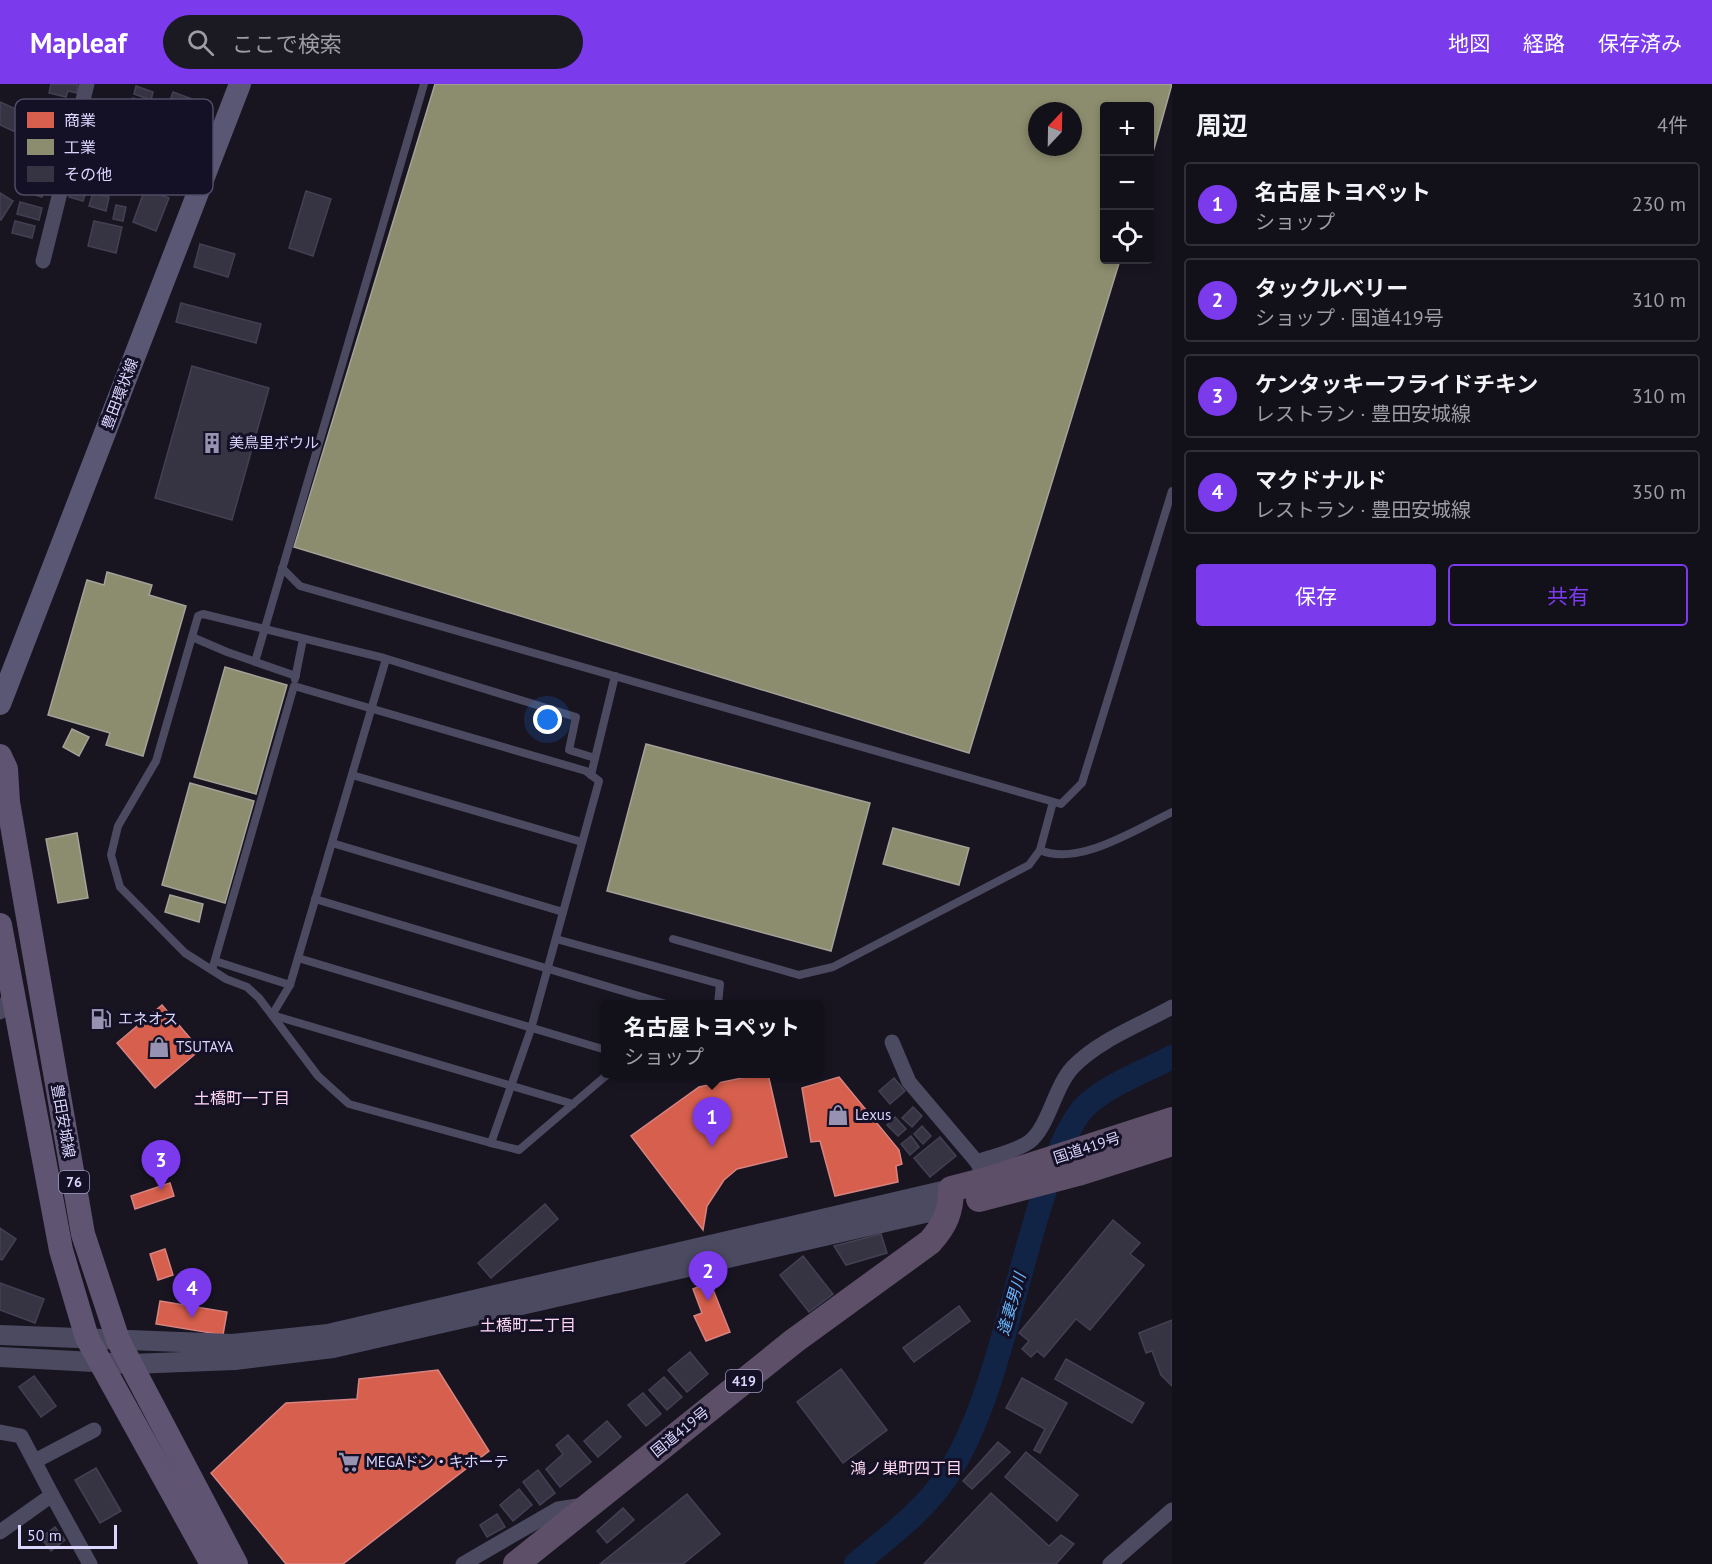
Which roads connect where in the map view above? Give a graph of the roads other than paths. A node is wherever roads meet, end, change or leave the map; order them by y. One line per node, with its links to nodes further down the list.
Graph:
1 (87, 84): 4 (street)
2 (240, 84): 5 (main road, 豊田環状線)
3 (424, 84): 10 (lane)
4 (83, 99)
5 (213, 154)
6 (59, 195): 8 (street)
7 (197, 195): 19 (main road, 豊田環状線)
8 (43, 261)
9 (1172, 491): 27 (lane)
10 (282, 568): 11 (lane); 17 (lane)
11 (264, 630): 12 (lane); 13 (lane); 15 (lane)
12 (192, 637): 15 (lane); 40 (lane)
13 (303, 639): 14 (lane); 16 (lane)
14 (385, 658): 20 (lane); 21 (lane)
15 (255, 662): 16 (lane)
16 (296, 676): 18 (lane)
17 (615, 676): 22 (lane); 27 (lane)
18 (294, 686): 20 (lane); 38 (lane)
19 (0, 704)
20 (371, 708): 24 (lane); 25 (lane)
21 (569, 750): 22 (lane); 24 (lane)
22 (595, 758): 26 (lane)
23 (2, 764): 61 (main road, 豊田安城線 / 76)
24 (564, 764): 26 (lane)
25 (352, 775): 29 (lane); 30 (lane)
26 (591, 775): 29 (lane)
27 (1053, 802): 31 (lane)
28 (1172, 812): 31 (lane)
29 (582, 842): 33 (lane)
30 (332, 843): 32 (lane); 33 (lane)
31 (1040, 850): 36 (lane)
32 (315, 900): 37 (lane); 39 (lane)
33 (563, 912): 35 (lane)
34 (0, 926): 44 (main road, 豊田安城線 / 76)
35 (556, 939): 39 (lane); 43 (lane)
36 (673, 939)
37 (298, 958): 41 (lane); 47 (lane)
38 (215, 961): 40 (lane); 41 (lane)
39 (548, 968): 42 (lane); 47 (lane)
40 (212, 970): 46 (lane)
41 (290, 985): 46 (lane)
42 (650, 1000)
43 (718, 1000)
44 (6, 1003): 60 (main road, 豊田安城線 / 76)
45 (1172, 1007): 56 (street)
46 (272, 1015): 51 (lane); 54 (lane)
47 (531, 1029): 49 (lane); 51 (lane)
48 (892, 1042): 56 (street)
49 (601, 1049)
50 (603, 1078): 52 (lane)
51 (511, 1084): 52 (lane); 54 (lane)
52 (573, 1104): 54 (lane)
53 (1172, 1120): 57 (highway, 国道419号)
54 (491, 1143)
55 (1172, 1143): 57 (highway, 国道419号)
56 (981, 1171): 57 (highway, 国道419号); 58 (highway, 国道419号)
57 (1033, 1175): 58 (highway, 国道419号)
58 (951, 1198): 61 (street); 64 (street); 69 (highway, 国道419号 / 419)
59 (0, 1335): 60 (street)
60 (87, 1338): 61 (street); 63 (main road, 豊田安城線 / 76)
61 (118, 1340): 64 (main road, 豊田安城線 / 76)
62 (0, 1357): 63 (street)
63 (98, 1360): 64 (street); 73 (main road, 豊田安城線 / 76)
64 (131, 1364): 74 (main road, 豊田安城線 / 76)
65 (94, 1430): 67 (street)
66 (0, 1432): 67 (street)
67 (35, 1461): 68 (street)
68 (52, 1495): 71 (street); 72 (street)
69 (590, 1504): 75 (street); 76 (highway, 国道419号 / 419)
70 (1172, 1510): 77 (street)
71 (0, 1532)
72 (90, 1564)
73 (212, 1564)
74 (236, 1564)
75 (464, 1564)
76 (516, 1564)
77 (1110, 1564)

